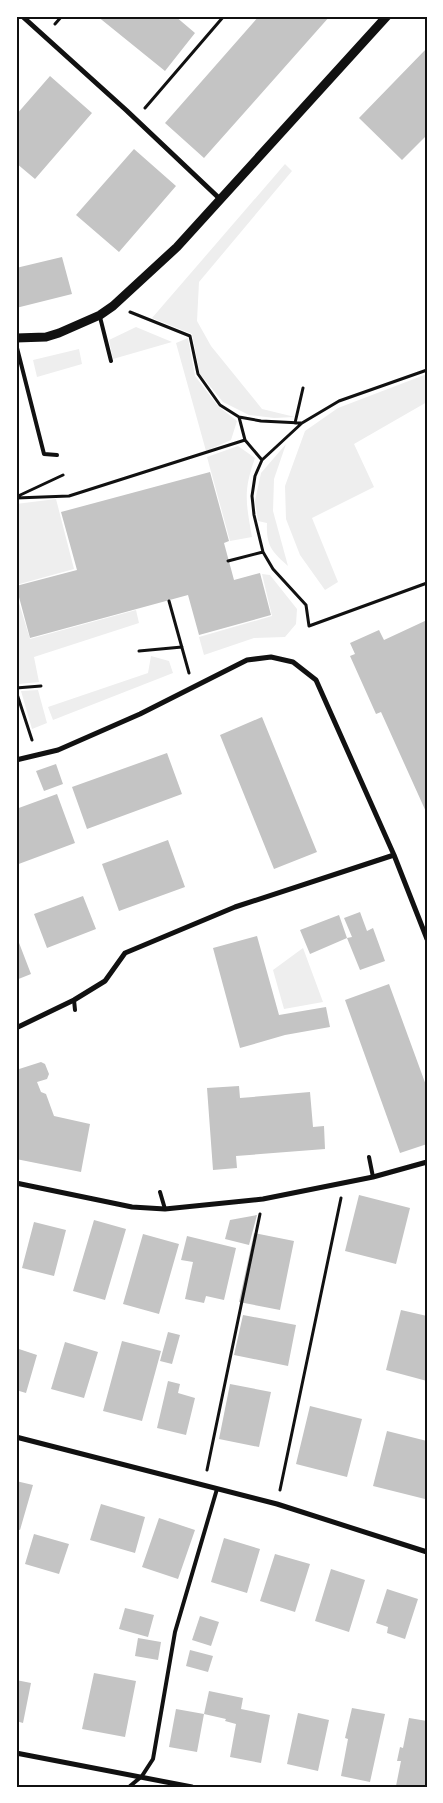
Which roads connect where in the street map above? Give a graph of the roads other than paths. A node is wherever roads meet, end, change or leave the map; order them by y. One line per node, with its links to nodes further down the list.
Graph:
1 (22, 16): 3 (street)
2 (387, 16): 3 (street)
3 (220, 199): 4 (street)
4 (100, 315): 5 (street); 7 (lane)
5 (16, 338)
6 (16, 344): 8 (lane)
7 (111, 361)
8 (57, 455)
9 (16, 760): 10 (street)
10 (394, 855): 11 (street); 12 (street)
11 (427, 939)
12 (74, 1000): 13 (lane); 14 (street)
13 (75, 1010)
14 (16, 1028)
15 (369, 1157): 17 (lane)
16 (427, 1162): 17 (street)
17 (373, 1177): 20 (street)
18 (16, 1183): 20 (street)
19 (160, 1192): 20 (lane)
20 (165, 1210)
21 (16, 1437): 22 (street)
22 (217, 1489): 23 (street); 25 (lane)
23 (427, 1552)
24 (16, 1753): 25 (street)
25 (142, 1776): 26 (lane); 27 (street)
26 (129, 1787)
27 (192, 1787)

